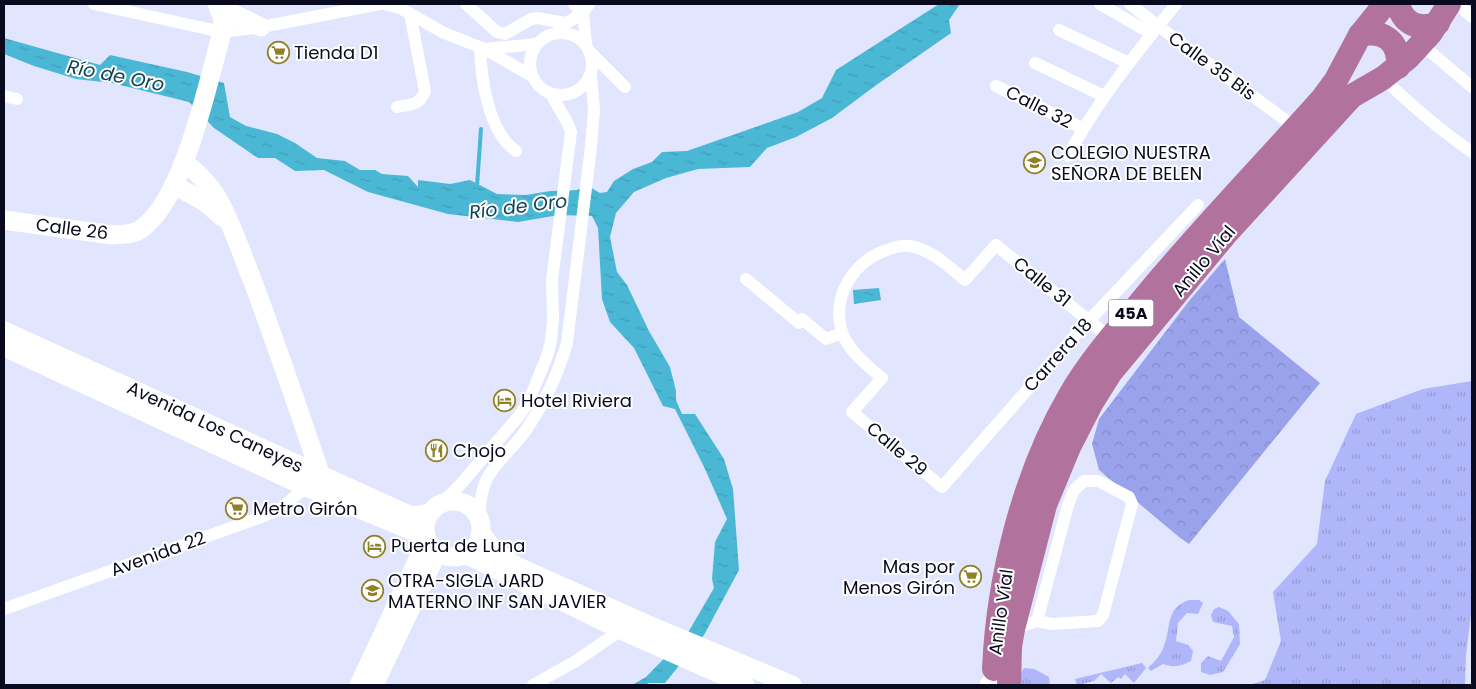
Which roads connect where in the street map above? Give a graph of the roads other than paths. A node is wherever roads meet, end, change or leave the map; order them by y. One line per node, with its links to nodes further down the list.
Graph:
1 (94, 4): 19 (street)
2 (382, 4): 12 (street); 14 (street)
3 (466, 4): 13 (street)
4 (1100, 4): 16 (street)
5 (1130, 4): 16 (street, Calle 35 Bis)
6 (1176, 4): 16 (street)
7 (1385, 4): 18 (highway, Anillo Víal / 45A)
8 (1398, 4): 11 (highway)
9 (218, 5): 14 (main road); 19 (main road)
10 (582, 7): 13 (street); 23 (street)
11 (1453, 12): 21 (highway, Anillo Víal / 45A)
12 (410, 14): 22 (street); 36 (street)
13 (565, 24): 17 (street)
14 (261, 26): 19 (street)
15 (1059, 30): 25 (street)
16 (1155, 30): 25 (street); 38 (street, Calle 35 Bis)
17 (552, 34): 20 (street); 23 (street)
18 (1360, 35): 26 (highway); 38 (highway, Anillo Víal / 45A)
19 (220, 38): 41 (main road)
20 (536, 44): 22 (street); 28 (street)
21 (1421, 44): 26 (highway, Anillo Víal / 45A); 31 (street)
22 (482, 48): 28 (street); 39 (street)
23 (588, 49): 27 (street); 30 (street)
24 (1035, 62): 34 (street)
25 (1129, 63): 34 (street)
26 (1391, 73): 40 (street); 61 (highway, Anillo Víal / 45A)
27 (591, 74): 32 (street); 56 (street)
28 (532, 76): 32 (street)
29 (996, 86): 37 (street, Calle 32)
30 (625, 87)
31 (1472, 88)
32 (551, 94): 55 (street)
33 (4, 96): 35 (street)
34 (1104, 96): 37 (street)
35 (17, 99)
36 (396, 106)
37 (1082, 128): 42 (street)
38 (1296, 128): 51 (highway, Anillo Víal / 45A)
39 (516, 150)
40 (1472, 152)
41 (187, 154): 43 (main road); 46 (main road)
42 (1068, 156)
43 (174, 185): 45 (main road, Calle 26); 46 (main road)
44 (1198, 205): 48 (street, Carrera 18)
45 (4, 220)
46 (231, 227): 53 (main road)
47 (746, 279): 50 (street)
48 (1088, 321): 50 (street, Calle 31); 51 (street, Calle 31); 54 (street, Carrera 18)
49 (4, 331): 53 (main road, Avenida Los Caneyes)
50 (842, 333): 54 (street, Calle 29)
51 (1110, 338): 66 (highway, Anillo Víal / 45A)
52 (4, 347): 53 (main road, Avenida Los Caneyes)
53 (313, 481): 55 (main road, Avenida Los Caneyes); 57 (main road, Avenida Los Caneyes); 59 (street, Avenida 22)
54 (942, 487)
55 (435, 508): 56 (main road); 57 (main road)
56 (480, 526): 58 (main road); 63 (main road)
57 (430, 543): 58 (main road); 67 (main road); 68 (main road)
58 (466, 554): 62 (main road)
59 (4, 609)
60 (1037, 621): 60 (street); 61 (street)
61 (1014, 629): 66 (highway, Anillo Víal / 45A)
62 (621, 630): 63 (main road); 69 (street)
63 (643, 631): 64 (main road)
64 (702, 657): 65 (main road); 71 (main road)
65 (722, 682): 70 (main road)
66 (996, 684)
67 (359, 685)
68 (374, 685)
69 (533, 685)
70 (745, 685)
71 (792, 685)

